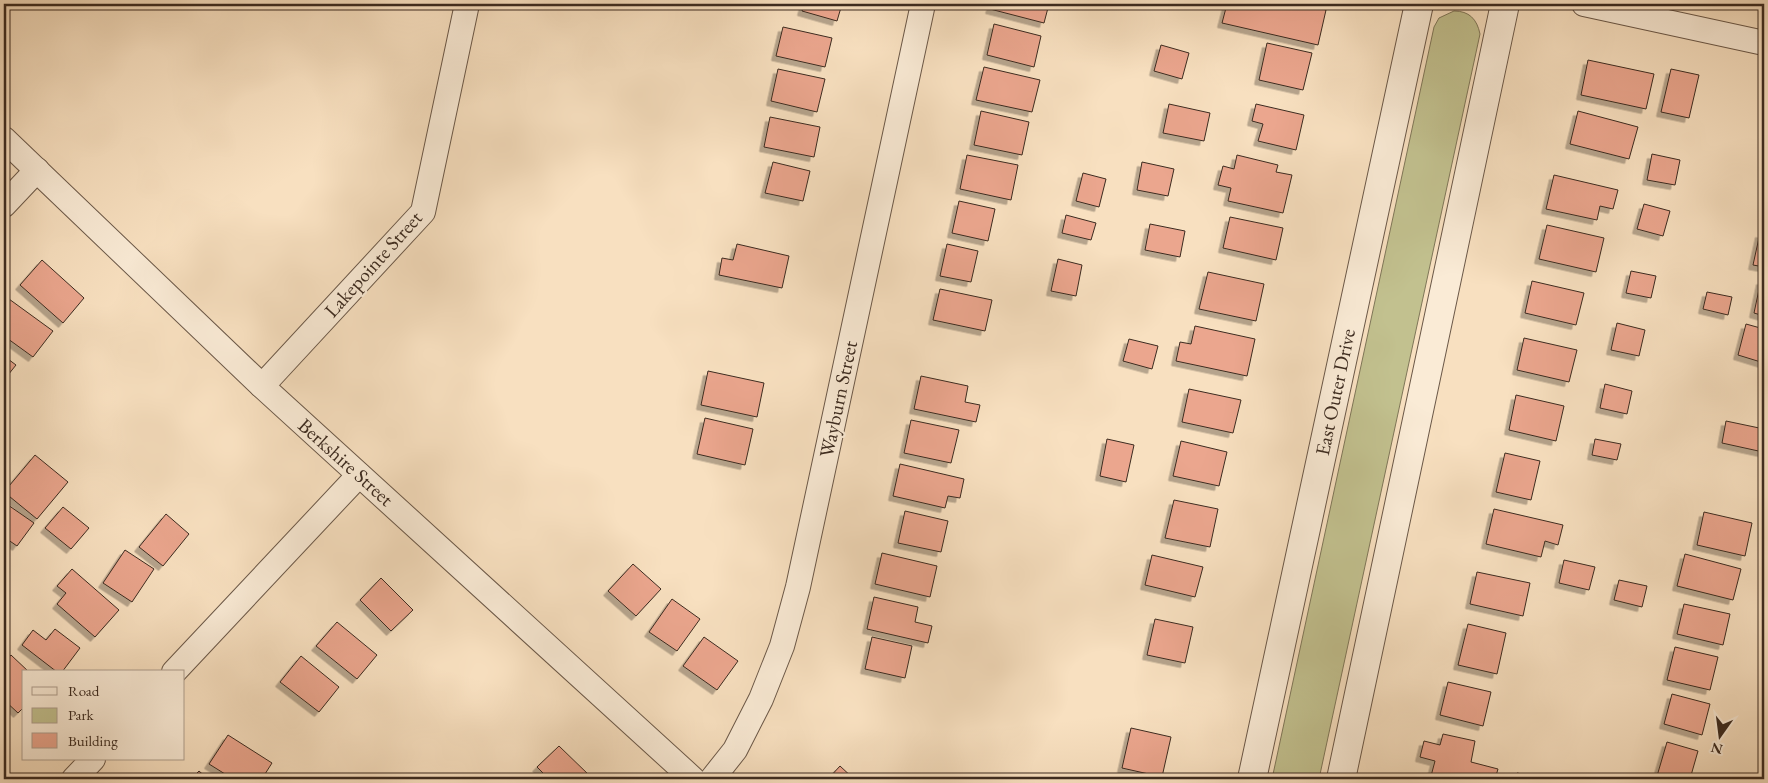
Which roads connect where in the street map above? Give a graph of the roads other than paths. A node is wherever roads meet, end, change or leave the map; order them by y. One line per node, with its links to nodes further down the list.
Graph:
1 (467, 4): 10 (street, Lakepointe Street)
2 (923, 4): 16 (street, Wayburn Street)
3 (1419, 4): 17 (street, East Outer Drive)
4 (1505, 4): 18 (street)
5 (1584, 4): 6 (street)
6 (1764, 43)
7 (4, 139): 8 (street, Berkshire Street)
8 (37, 170): 9 (street); 10 (street, Berkshire Street)
9 (4, 205)
10 (262, 386): 11 (street, Berkshire Street)
11 (359, 475): 12 (street); 15 (street, Berkshire Street)
12 (176, 670)
13 (92, 760): 14 (street)
14 (74, 779)
15 (693, 779)
16 (712, 779)
17 (1252, 779)
18 (1341, 779)

